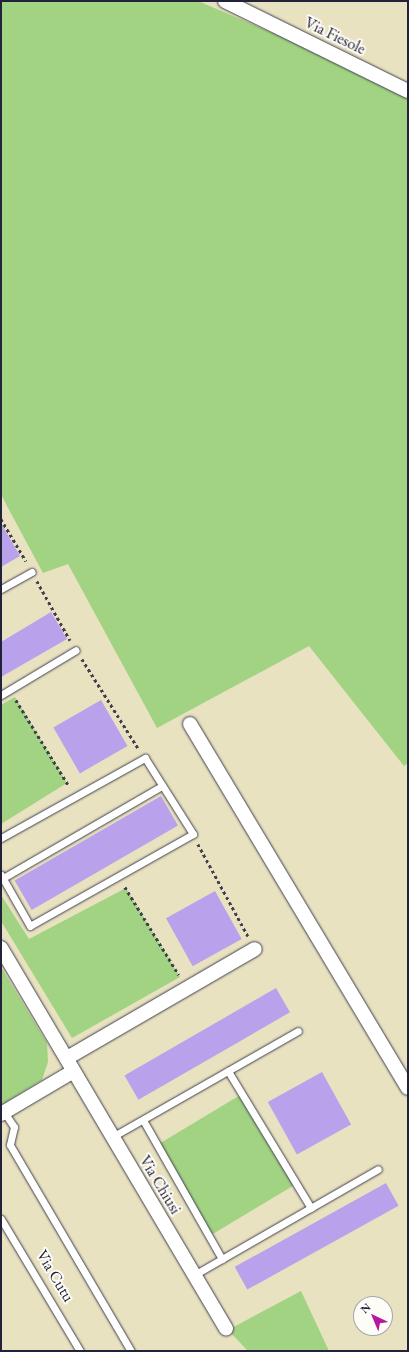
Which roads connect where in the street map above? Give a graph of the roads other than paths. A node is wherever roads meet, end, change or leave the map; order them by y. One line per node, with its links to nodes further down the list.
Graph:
1 (225, 1): 2 (street, Via Fiesole)
2 (408, 91)
3 (32, 572): 4 (lane)
4 (1, 589)
5 (76, 650): 6 (lane)
6 (1, 695)
7 (190, 724): 17 (street)
8 (162, 786): 9 (lane); 10 (lane); 10 (lane)
9 (1, 838)
10 (2, 876)
11 (1, 948): 14 (street, Via Chiusi)
12 (255, 949): 14 (street)
13 (298, 1031): 15 (lane)
14 (67, 1058): 16 (street, Via Chiusi)
15 (228, 1071): 19 (lane); 22 (lane)
16 (72, 1072): 18 (street); 20 (street, Via Chiusi)
17 (408, 1088)
18 (3, 1113): 28 (lane)
19 (143, 1120): 20 (lane); 24 (lane)
20 (112, 1138): 25 (street, Via Chiusi)
21 (378, 1169): 22 (lane)
22 (311, 1208): 24 (lane)
23 (1, 1219): 27 (lane, Via Cutu)
24 (222, 1259): 25 (lane)
25 (194, 1275): 26 (street, Via Chiusi)
26 (226, 1328)
27 (80, 1351)
28 (131, 1351)

